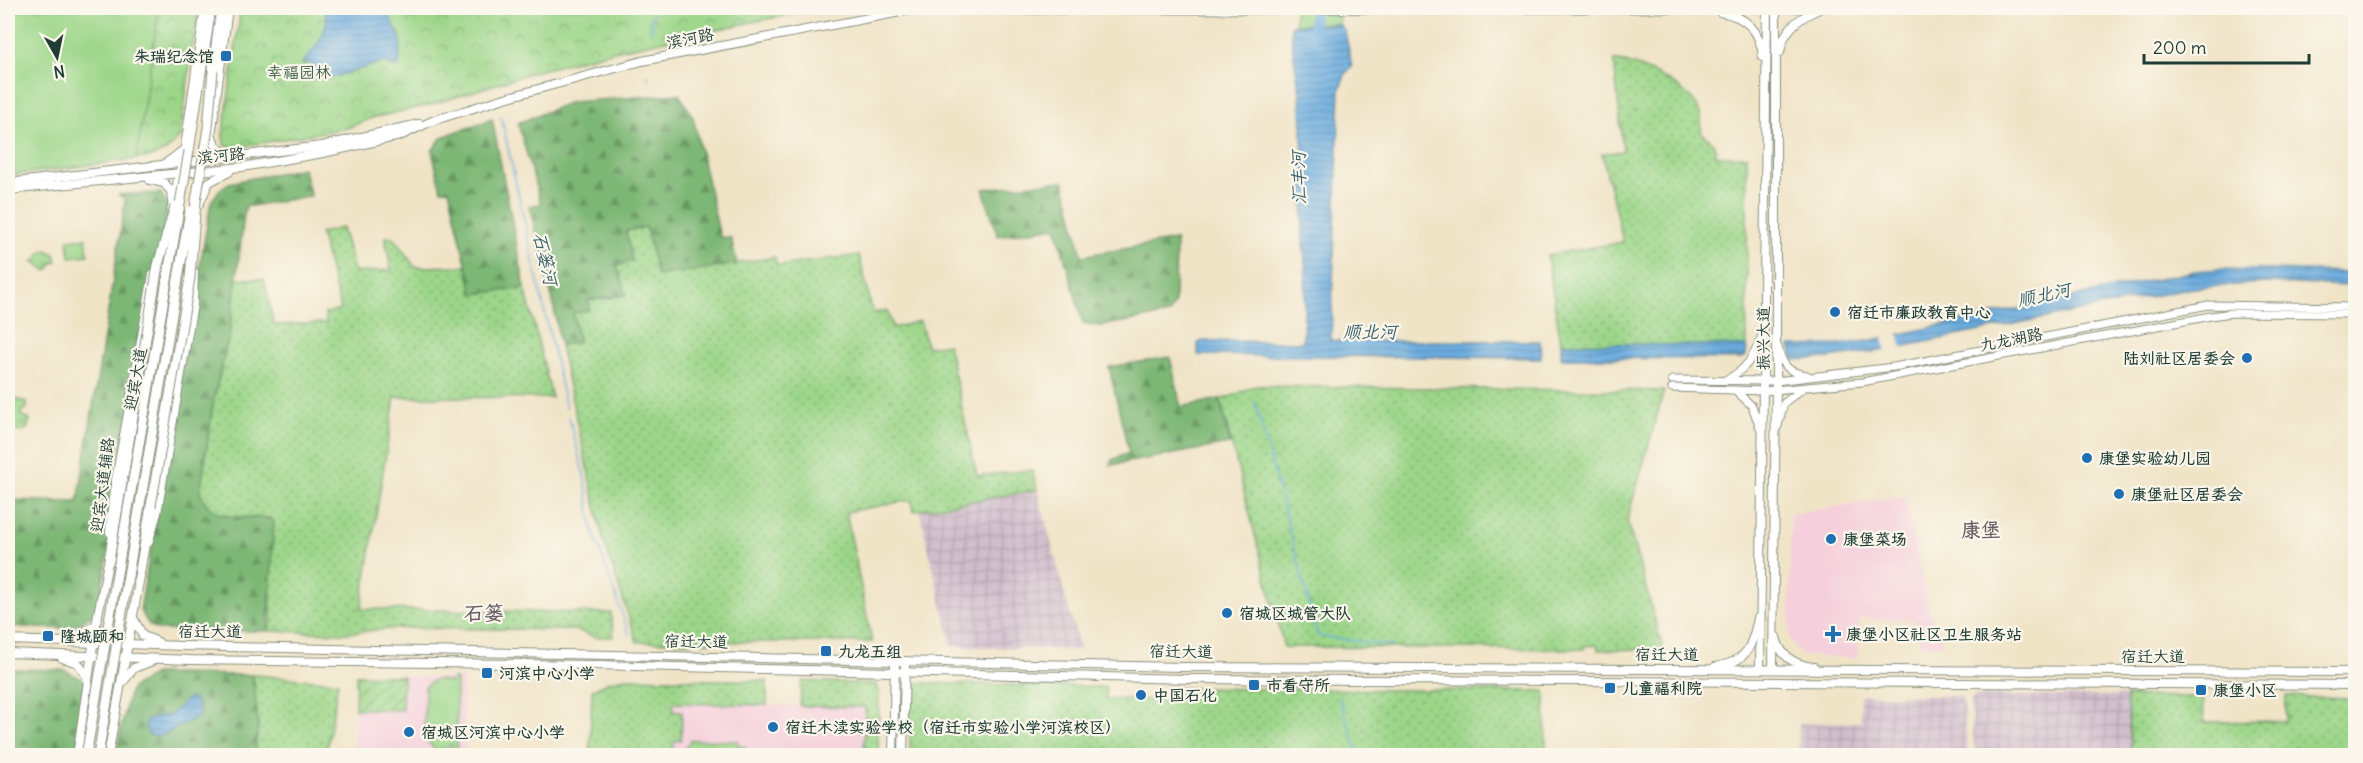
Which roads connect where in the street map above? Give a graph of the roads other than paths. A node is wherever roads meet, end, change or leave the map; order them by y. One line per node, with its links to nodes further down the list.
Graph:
1 (205, 8): 14 (main road, 迎宾大道辅路)
2 (211, 8): 14 (highway, 迎宾大道)
3 (221, 8): 8 (highway, 迎宾大道)
4 (228, 8): 12 (main road)
5 (1658, 8): 6 (main road, 滨河路); 9 (main road); 11 (main road, 滨河路)
6 (1771, 8): 7 (main road, 滨河路); 9 (main road, 振兴大道); 10 (main road, 振兴大道)
7 (1820, 8): 10 (main road)
8 (213, 70): 38 (highway, bridge); 65 (highway, 迎宾大道, bridge)
9 (1767, 85): 27 (main road, 振兴大道)
10 (1776, 86): 28 (main road, 振兴大道)
11 (432, 121): 13 (main road, 滨河路); 17 (main road, 滨河路)
12 (211, 131): 13 (main road); 15 (main road)
13 (325, 146): 15 (main road, 滨河路)
14 (187, 150): 16 (main road); 18 (main road, 迎宾大道辅路); 37 (highway, bridge); 64 (highway, 迎宾大道, bridge)
15 (206, 161): 18 (main road, 滨河路); 19 (main road)
16 (161, 166): 18 (main road, 滨河路); 20 (main road, 滨河路)
17 (242, 167): 19 (main road, 滨河路); 23 (main road)
18 (181, 168): 19 (main road, 滨河路); 21 (main road, 滨河路); 24 (main road, 迎宾大道辅路)
19 (205, 171): 23 (main road)
20 (8, 183)
21 (62, 184): 22 (main road, 滨河路); 24 (main road)
22 (8, 190)
23 (199, 204): 38 (main road)
24 (172, 208): 37 (main road, 迎宾大道辅路)
25 (2355, 307): 29 (street, 九龙湖路)
26 (2355, 314): 33 (street, 九龙湖路)
27 (1765, 327): 30 (street); 31 (main road, 振兴大道)
28 (1776, 335): 29 (street); 32 (main road, 振兴大道)
29 (1816, 376): 32 (street, 九龙湖路)
30 (1721, 382): 31 (street, 九龙湖路); 34 (street, 九龙湖路)
31 (1764, 386): 32 (street, 九龙湖路); 34 (street, 九龙湖路); 36 (main road, 振兴大道)
32 (1776, 386): 33 (street, 九龙湖路); 35 (main road, 振兴大道)
33 (1808, 387): 35 (street)
34 (1734, 390): 36 (street)
35 (1776, 437): 40 (main road, 振兴大道)
36 (1764, 440): 39 (main road, 振兴大道)
37 (109, 561): 42 (main road, 迎宾大道辅路)
38 (138, 582): 41 (main road)
39 (1762, 596): 54 (main road); 55 (main road, 振兴大道)
40 (1774, 599): 56 (main road, 振兴大道); 57 (main road)
41 (133, 614): 46 (main road); 47 (main road)
42 (96, 625): 44 (main road); 45 (main road, 迎宾大道辅路)
43 (8, 639): 44 (main road, 宿迁大道)
44 (38, 640): 45 (main road, 宿迁大道)
45 (94, 643): 46 (main road, 宿迁大道); 50 (main road, 迎宾大道辅路)
46 (127, 644): 47 (main road, 宿迁大道); 51 (main road)
47 (174, 646): 53 (main road, 宿迁大道)
48 (8, 653): 49 (main road, 宿迁大道)
49 (38, 654): 50 (main road, 宿迁大道); 60 (main road)
50 (92, 656): 51 (main road, 宿迁大道); 60 (main road, 迎宾大道辅路)
51 (125, 657): 52 (main road, 宿迁大道); 62 (main road)
52 (169, 659): 59 (main road, 宿迁大道); 62 (main road)
53 (900, 661): 54 (main road, 宿迁大道); 59 (main road)
54 (1698, 669): 55 (main road, 宿迁大道)
55 (1760, 669): 56 (main road, 宿迁大道)
56 (1773, 669): 57 (main road, 宿迁大道)
57 (1837, 670): 58 (main road, 宿迁大道)
58 (2355, 672)
59 (900, 674): 61 (main road, 宿迁大道); 67 (main road); 68 (main road)
60 (89, 680): 63 (main road, 迎宾大道辅路)
61 (2355, 685)
62 (119, 691): 66 (main road)
63 (77, 756)
64 (87, 756)
65 (98, 756)
66 (108, 756)
67 (894, 756)
68 (903, 756)

